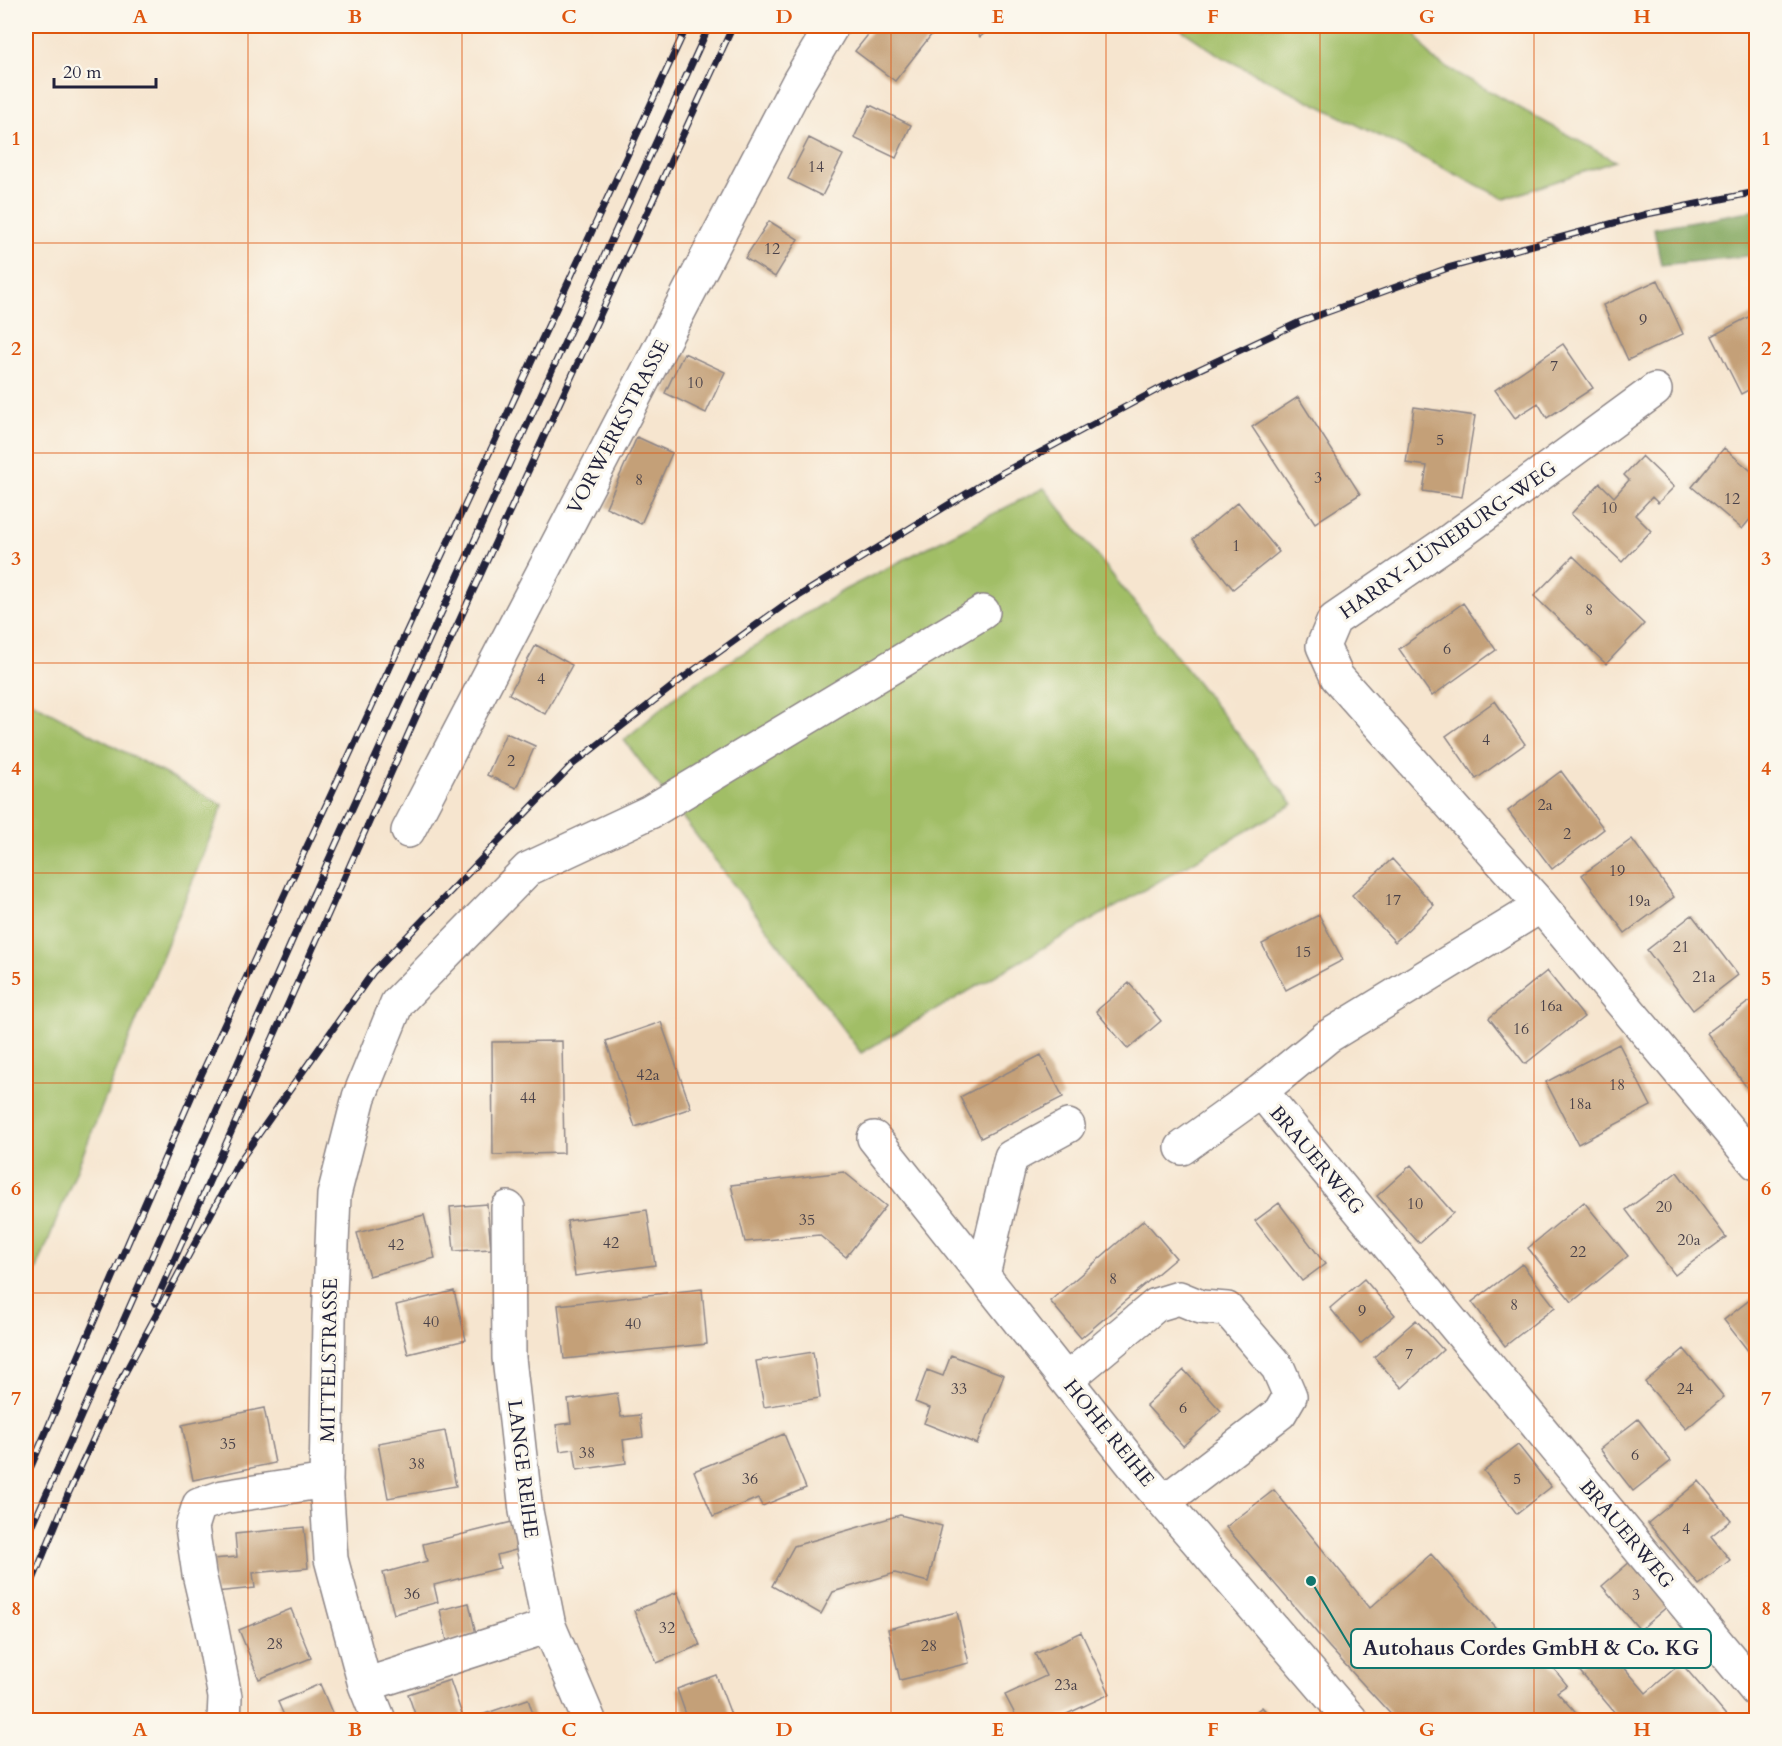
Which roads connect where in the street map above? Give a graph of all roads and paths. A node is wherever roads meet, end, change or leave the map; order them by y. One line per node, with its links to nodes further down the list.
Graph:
1 (832, 26): 4 (street, VORWERKSTRASSE)
2 (1655, 390): 5 (street, HARRY-LÜNEBURG-WEG)
3 (983, 612): 14 (street, MITTELSTRASSE)
4 (408, 831)
5 (1541, 906): 6 (street, BRAUERWEG); 10 (street)
6 (1261, 1091): 9 (street); 18 (street, BRAUERWEG)
7 (1068, 1126): 12 (street)
8 (874, 1138): 12 (street, HOHE REIHE)
9 (1182, 1148)
10 (1756, 1163)
11 (508, 1208): 16 (street, LANGE REIHE)
12 (983, 1275): 13 (street, HOHE REIHE)
13 (1066, 1380): 15 (street, HOHE REIHE); 15 (street)
14 (326, 1481): 17 (street, MITTELSTRASSE); 19 (street)
15 (1165, 1501): 22 (street, HOHE REIHE)
16 (549, 1626): 17 (street); 21 (street, LANGE REIHE)
17 (365, 1685): 20 (street, MITTELSTRASSE)
18 (1756, 1690)
19 (224, 1720)
20 (379, 1720)
21 (590, 1720)
22 (1351, 1720)

